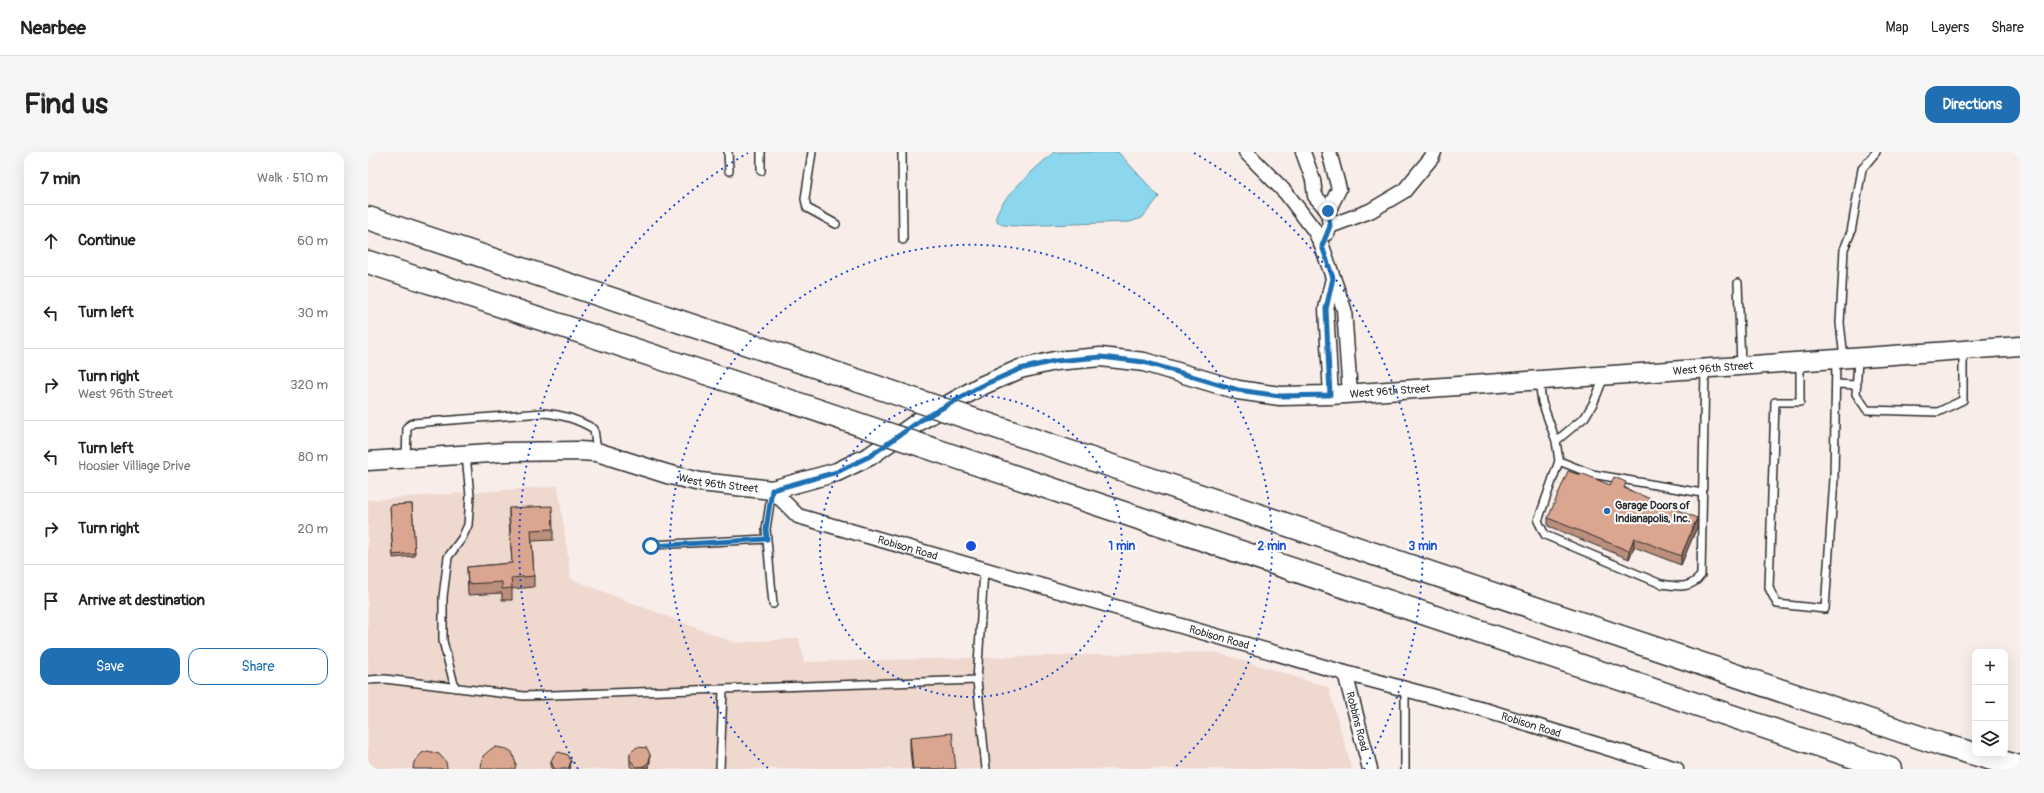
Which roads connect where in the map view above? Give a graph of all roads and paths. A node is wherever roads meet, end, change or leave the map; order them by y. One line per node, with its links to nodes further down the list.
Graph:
1 (728, 152): 11 (lane)
2 (761, 152): 10 (lane)
3 (812, 152): 14 (lane)
4 (902, 152): 16 (lane)
5 (1246, 152): 17 (street)
6 (1303, 152): 12 (street)
7 (1329, 152): 12 (street)
8 (1434, 152): 15 (street)
9 (1876, 152): 23 (lane)
10 (761, 171)
11 (729, 172)
12 (1328, 211): 15 (street)
13 (368, 218): 51 (highway, bridge)
14 (836, 224)
15 (1330, 226): 17 (street)
16 (903, 240)
17 (1322, 246): 19 (street)
18 (368, 262): 57 (highway, bridge)
19 (1333, 278): 31 (street); 32 (street)
20 (1738, 283): 25 (lane)
21 (2020, 346): 22 (street, West 96th Street)
22 (1963, 350): 23 (street, West 96th Street); 30 (lane)
23 (1846, 359): 24 (street, West 96th Street); 29 (lane); 30 (lane)
24 (1800, 362): 25 (street, West 96th Street); 29 (lane)
25 (1741, 366): 26 (street, West 96th Street)
26 (1704, 368): 27 (street, West 96th Street); 40 (lane)
27 (1605, 375): 28 (street, West 96th Street); 33 (lane)
28 (1539, 380): 31 (street, West 96th Street); 33 (lane)
29 (1836, 384): 30 (lane)
30 (1857, 385)
31 (1350, 394): 32 (street, West 96th Street)
32 (1330, 395): 39 (street, West 96th Street)
33 (1556, 441): 38 (lane)
34 (597, 452): 35 (street, West 96th Street); 36 (lane); 39 (street, West 96th Street)
35 (466, 454): 36 (street, West 96th Street); 48 (lane)
36 (406, 459): 37 (street, West 96th Street)
37 (368, 461)
38 (1559, 461): 40 (lane); 40 (lane)
39 (772, 490): 41 (lane); 43 (street, Robison Road)
40 (1702, 493)
41 (767, 539): 42 (lane); 44 (lane)
42 (651, 546)
43 (984, 570): 45 (street, Robison Road); 47 (lane)
44 (773, 604)
45 (1345, 673): 50 (street, Robison Road); 54 (street, Robbins Road)
46 (368, 680): 48 (lane)
47 (977, 680): 49 (lane); 53 (lane)
48 (454, 688): 49 (lane)
49 (723, 689): 52 (lane)
50 (1405, 689): 55 (lane); 56 (street, Robison Road)
51 (2020, 767)
52 (720, 769)
53 (986, 769)
54 (1370, 769)
55 (1405, 769)
56 (1676, 769)
57 (1890, 769)

